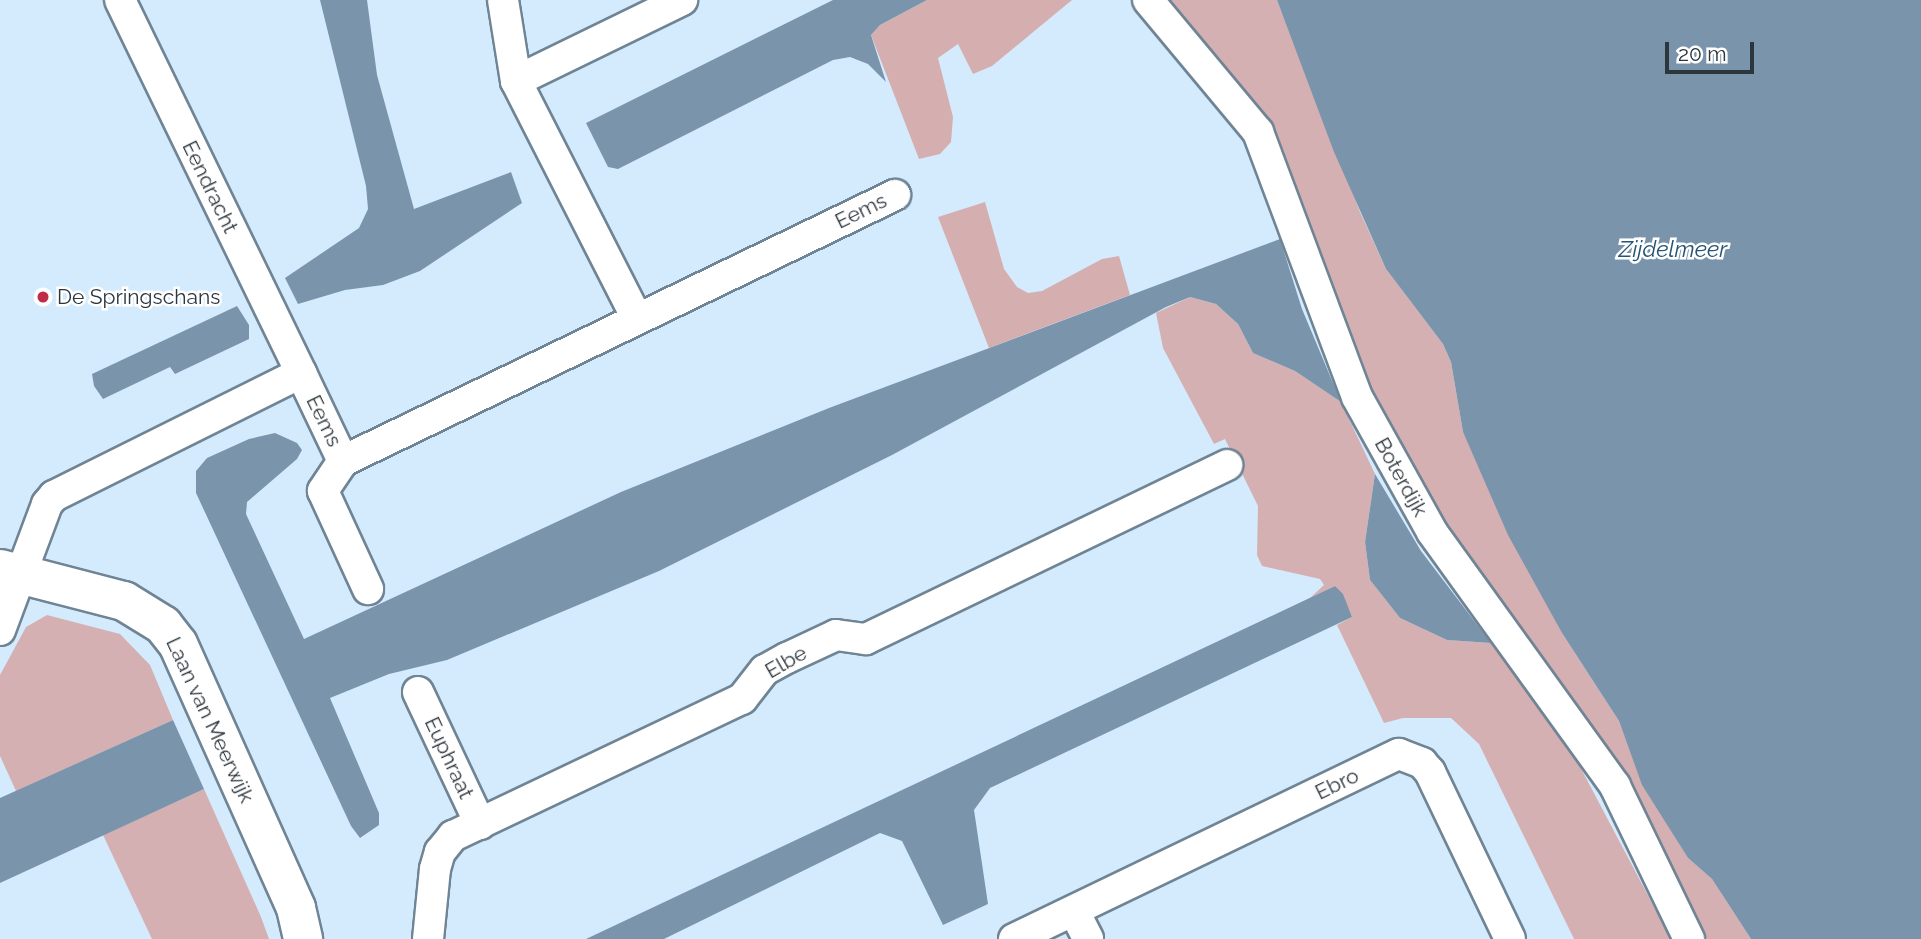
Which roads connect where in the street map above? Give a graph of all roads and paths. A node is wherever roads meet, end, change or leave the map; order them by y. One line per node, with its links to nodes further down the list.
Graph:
1 (120, 0): 8 (street, Eendracht)
2 (503, 0): 5 (street)
3 (682, 0): 5 (street)
4 (1148, 0): 22 (street, Boterdijk)
5 (516, 81): 7 (street)
6 (895, 195): 7 (street, Eems)
7 (637, 318): 9 (street, Eems)
8 (301, 373): 9 (street, Eems); 11 (street, Eems)
9 (343, 461): 12 (street)
10 (1227, 465): 15 (street, Elbe)
11 (11, 572): 13 (street, Eems); 17 (street, Laan van Meerwijk)
12 (368, 589)
13 (0, 630)
14 (418, 692): 15 (street, Euphraat)
15 (480, 824): 18 (street, Elbe)
16 (1074, 911): 19 (street, Ebro); 20 (street); 21 (street, Ebro)
17 (303, 939)
18 (428, 939)
19 (1014, 939)
20 (1088, 939)
21 (1510, 939)
22 (1689, 939)

